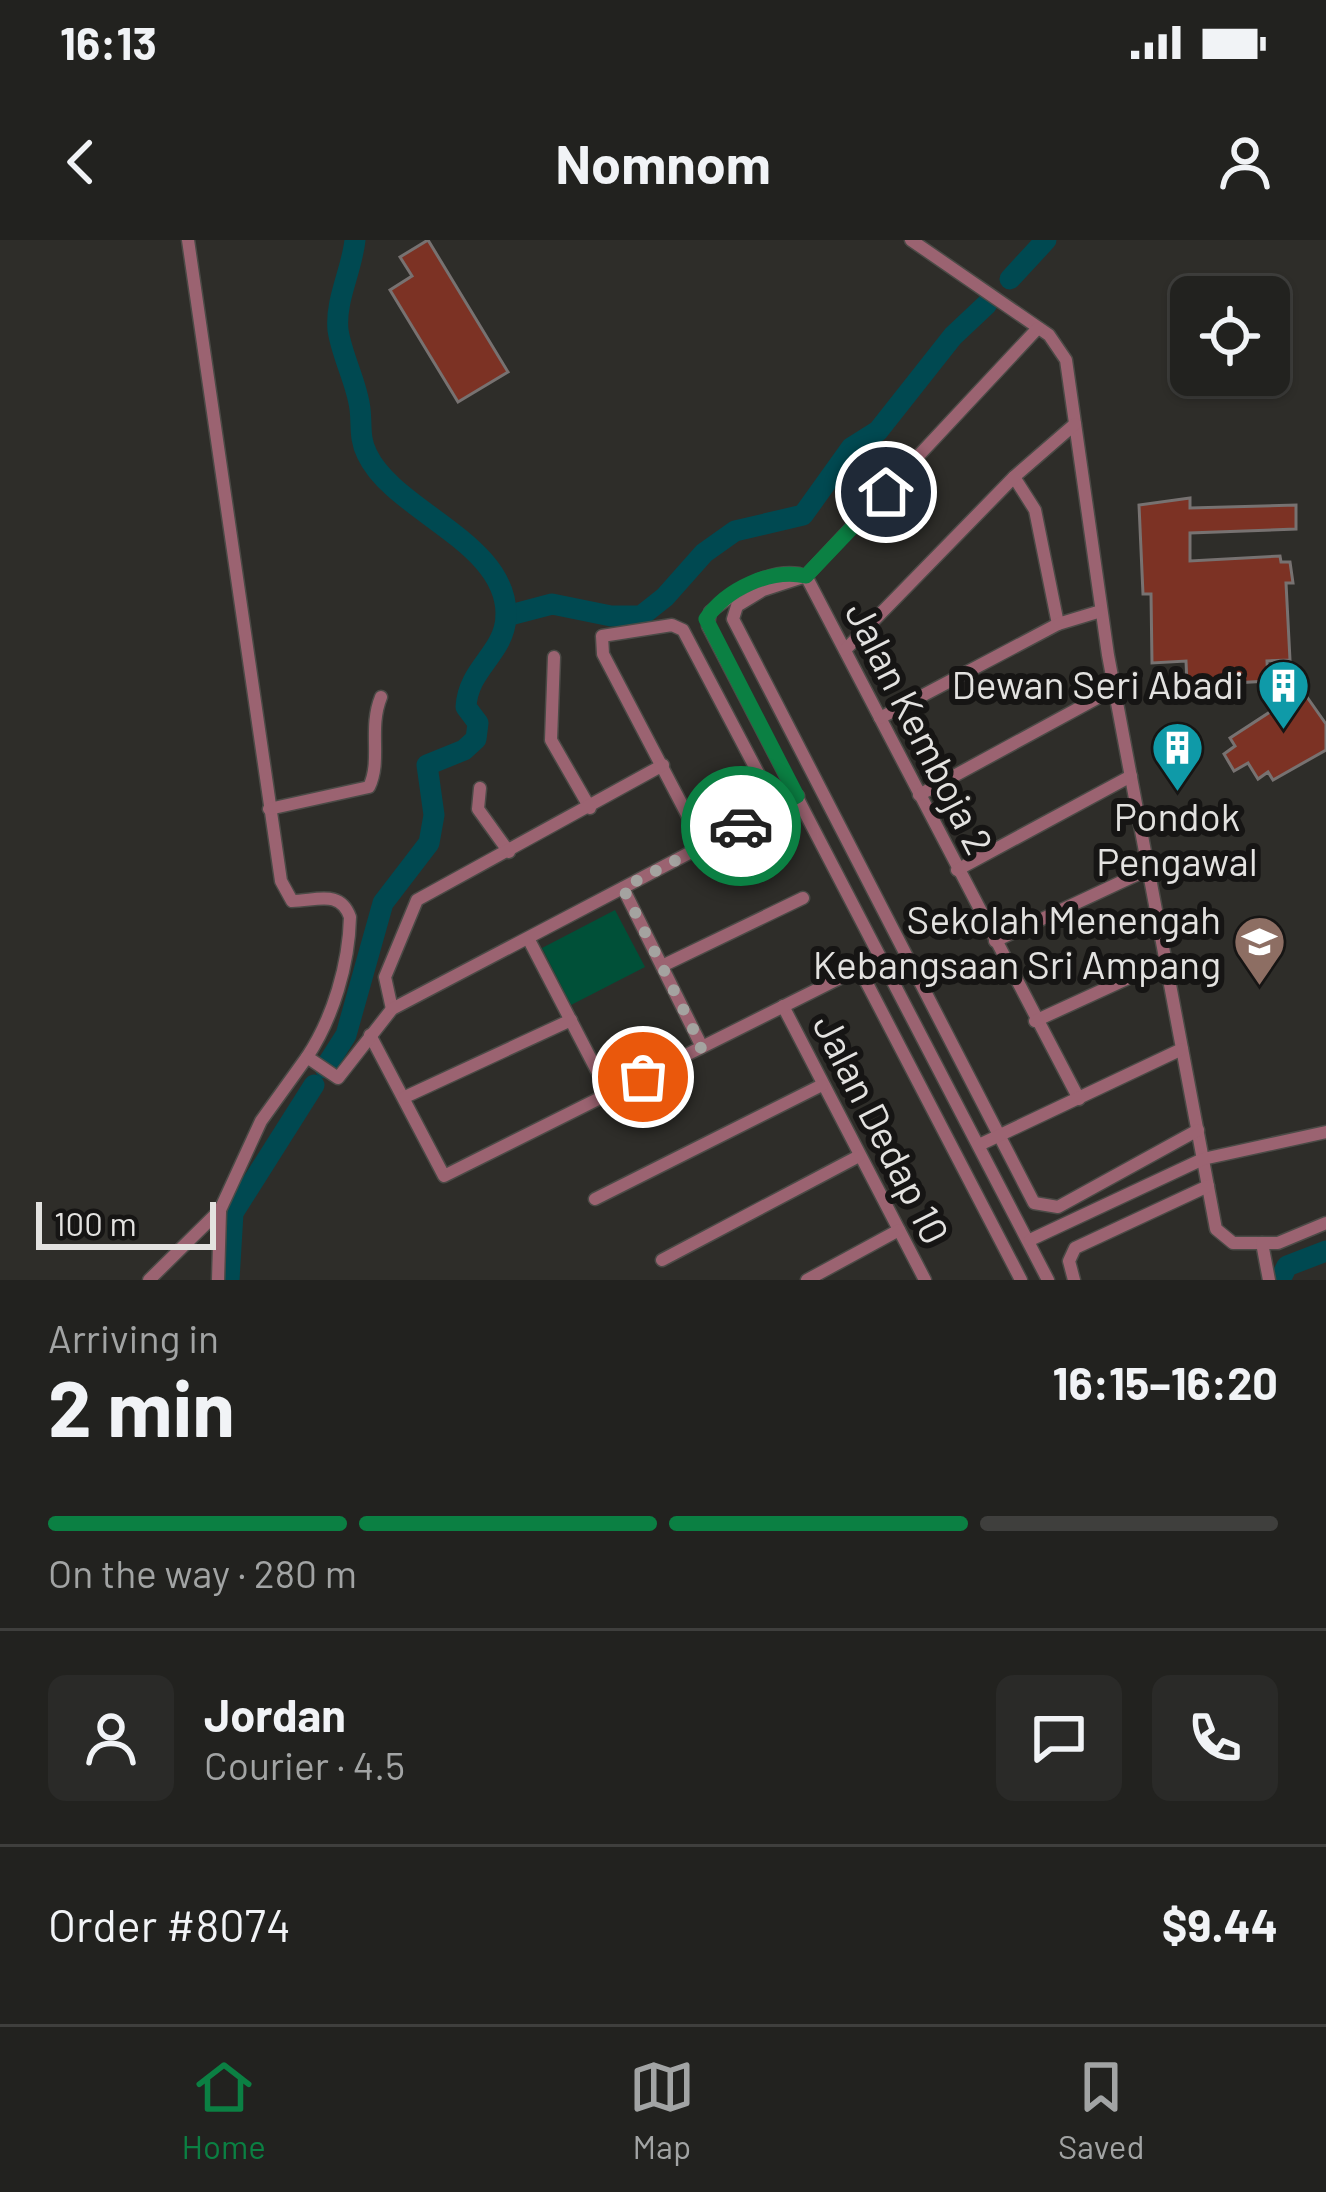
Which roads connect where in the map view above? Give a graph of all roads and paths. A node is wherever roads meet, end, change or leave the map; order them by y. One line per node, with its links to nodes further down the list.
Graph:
1 (188, 240): 21 (street)
2 (910, 240): 3 (street)
3 (1038, 328): 4 (street); 6 (street)
4 (1075, 424): 5 (street); 7 (street)
5 (1015, 477): 8 (street); 9 (street)
6 (806, 576): 9 (street, Jalan Kemboja 2); 18 (street); 48 (street)
7 (1101, 611): 8 (street); 11 (street)
8 (1058, 624): 13 (street)
9 (845, 650): 13 (street, Jalan Kemboja 2)
10 (554, 657): 20 (street)
11 (1114, 688): 15 (street); 17 (street)
12 (381, 697): 21 (street)
13 (880, 718): 17 (street, Jalan Kemboja 2)
14 (662, 765): 19 (street); 20 (street); 22 (street)
15 (1131, 776): 24 (street); 25 (street)
16 (480, 788): 23 (street)
17 (920, 795): 25 (street, Jalan Kemboja 2)
18 (797, 796): 19 (street); 30 (street)
19 (776, 807): 22 (street)
20 (590, 808): 23 (street)
21 (269, 809): 41 (street)
22 (703, 845): 26 (street)
23 (509, 852): 35 (street)
24 (1149, 869): 29 (street); 31 (street)
25 (958, 870): 29 (street, Jalan Kemboja 2)
26 (623, 888): 28 (street); 32 (street)
27 (803, 898): 32 (street)
28 (529, 940): 35 (street); 36 (street)
29 (995, 941): 37 (street, Jalan Kemboja 2)
30 (880, 958): 33 (street); 49 (street)
31 (1168, 960): 37 (street); 40 (street)
32 (662, 966): 39 (street)
33 (859, 968): 34 (street); 68 (street)
34 (783, 1006): 39 (street); 42 (street, Jalan Dedap 10)
35 (392, 1009): 38 (street)
36 (571, 1020): 43 (street); 44 (street)
37 (1035, 1021): 45 (street, Jalan Kemboja 2)
38 (370, 1035): 41 (street); 44 (street)
39 (702, 1047): 43 (street)
40 (1182, 1049): 45 (street); 46 (street)
41 (307, 1057): 55 (street)
42 (822, 1085): 50 (street, Jalan Dedap 10); 53 (street)
43 (609, 1094): 44 (street)
44 (404, 1097)
45 (1078, 1099): 48 (street)
46 (1198, 1130): 48 (street); 51 (street)
47 (1326, 1132): 51 (street)
48 (1000, 1136): 49 (street)
49 (979, 1145): 60 (street)
50 (859, 1156): 59 (street, Jalan Dedap 10); 63 (street)
51 (1203, 1160): 52 (street); 54 (street)
52 (1208, 1186): 56 (street); 61 (street)
53 (596, 1199)
54 (1120, 1201): 56 (street); 58 (street)
55 (220, 1210): 64 (street); 65 (street)
56 (1129, 1220): 62 (street)
57 (1326, 1222): 61 (street)
58 (1067, 1226): 60 (street); 62 (street)
59 (899, 1230): 66 (street); 67 (street, Jalan Dedap 10)
60 (1030, 1240): 69 (street)
61 (1262, 1243): 71 (street)
62 (1075, 1248): 70 (street)
63 (662, 1260)
64 (149, 1280)
65 (218, 1280)
66 (808, 1280)
67 (925, 1280)
68 (1021, 1280)
69 (1048, 1280)
70 (1074, 1280)
71 (1269, 1280)

